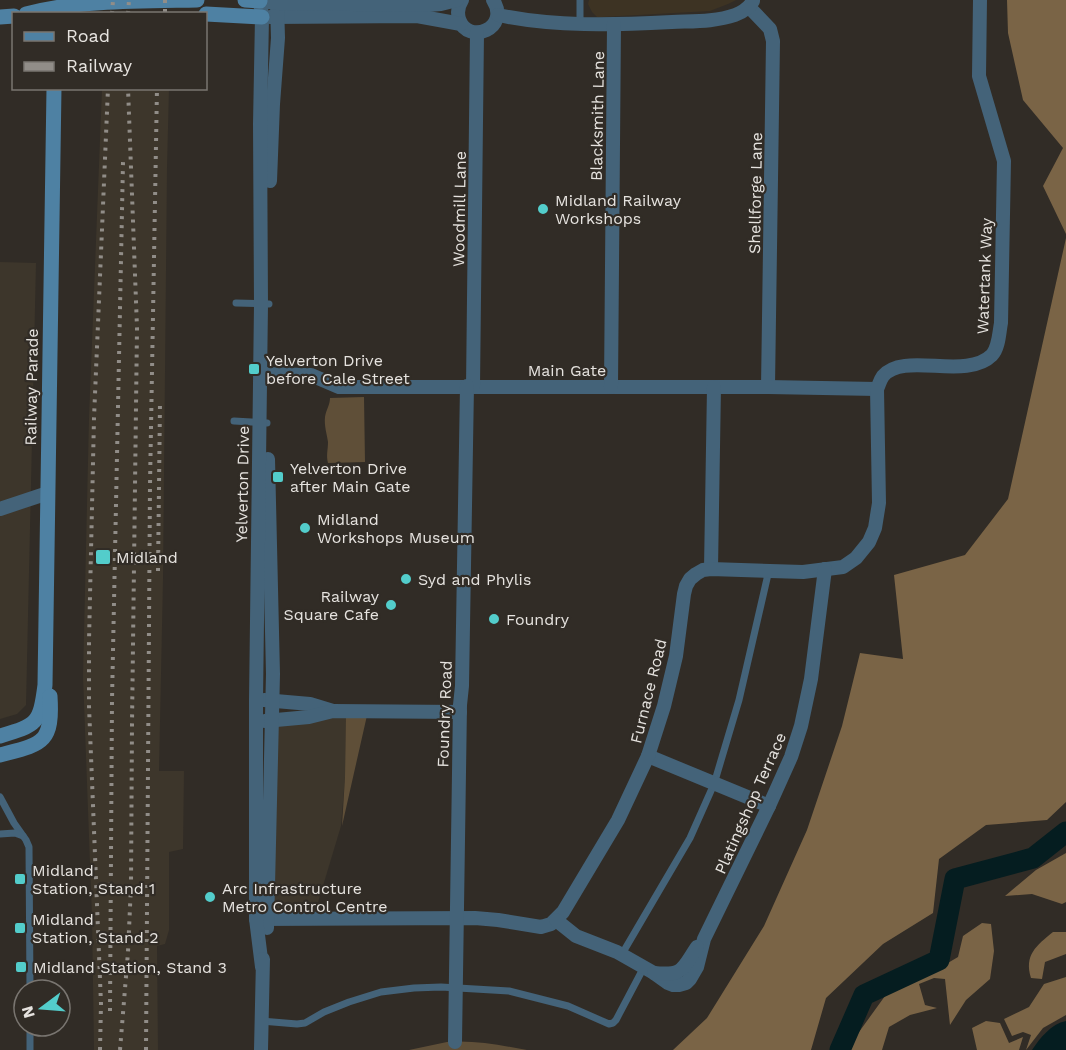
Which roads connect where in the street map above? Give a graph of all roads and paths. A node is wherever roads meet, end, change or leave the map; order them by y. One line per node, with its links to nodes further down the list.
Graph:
1 (197, 0): 9 (street)
2 (457, 0): 10 (street)
3 (462, 0): 14 (street)
4 (493, 0): 13 (street)
5 (580, 0): 15 (lane)
6 (980, 0): 26 (street, Watertank Way)
7 (752, 4): 16 (street); 25 (street, Shellforge Lane)
8 (257, 5): 10 (street); 12 (street); 20 (street, Yelverton Drive)
9 (55, 7): 11 (street)
10 (277, 7): 14 (street); 20 (street, Yelverton Drive)
11 (32, 12)
12 (207, 14)
13 (498, 15): 15 (street); 17 (street)
14 (461, 24): 17 (street)
15 (580, 24): 16 (street)
16 (614, 24): 23 (street, Blacksmith Lane)
17 (477, 33): 22 (street, Woodmill Lane)
18 (54, 90): 29 (street, Railway Parade)
19 (236, 303): 20 (lane)
20 (265, 304): 21 (street, Yelverton Drive)
21 (264, 374): 22 (street, Main Gate); 28 (street, Yelverton Drive)
22 (470, 386): 23 (street, Main Gate); 38 (street, Foundry Road)
23 (610, 387): 24 (street, Main Gate)
24 (714, 387): 25 (street, Main Gate); 31 (street)
25 (768, 387): 26 (street, Main Gate)
26 (877, 389): 32 (street)
27 (234, 421): 28 (lane)
28 (263, 423): 35 (street, Yelverton Drive); 36 (street, Yelverton Drive)
29 (48, 493): 30 (street); 34 (street, Railway Parade)
30 (0, 509)
31 (711, 569): 33 (street); 44 (street, Furnace Road)
32 (825, 569): 33 (street); 47 (street, Platingshop Terrace)
33 (769, 570): 45 (lane)
34 (45, 685): 41 (street, Railway Parade); 42 (street, Railway Parade)
35 (256, 700): 36 (street); 40 (street, Yelverton Drive)
36 (273, 700): 37 (street); 39 (street, Yelverton Drive)
37 (333, 711): 38 (street); 39 (street)
38 (460, 712): 51 (street, Foundry Road)
39 (272, 720): 40 (street); 50 (street, Yelverton Drive)
40 (256, 722): 50 (street, Yelverton Drive)
41 (5, 734): 42 (lane)
42 (16, 750): 43 (street)
43 (0, 755)
44 (648, 756): 45 (street); 52 (street, Furnace Road)
45 (714, 784): 47 (street); 53 (lane)
46 (0, 797): 49 (lane)
47 (769, 806): 54 (street, Platingshop Terrace)
48 (0, 834): 49 (lane)
49 (23, 836): 55 (lane)
50 (262, 919): 51 (street); 57 (street, Yelverton Drive)
51 (457, 919): 52 (street); 56 (street, Foundry Road)
52 (556, 920): 53 (street)
53 (622, 954): 54 (street)
54 (649, 970): 56 (lane)
55 (30, 978)
56 (456, 987): 57 (lane); 58 (street, Foundry Road)
57 (261, 1021): 59 (street, Yelverton Drive)
58 (455, 1042)
59 (261, 1050)

